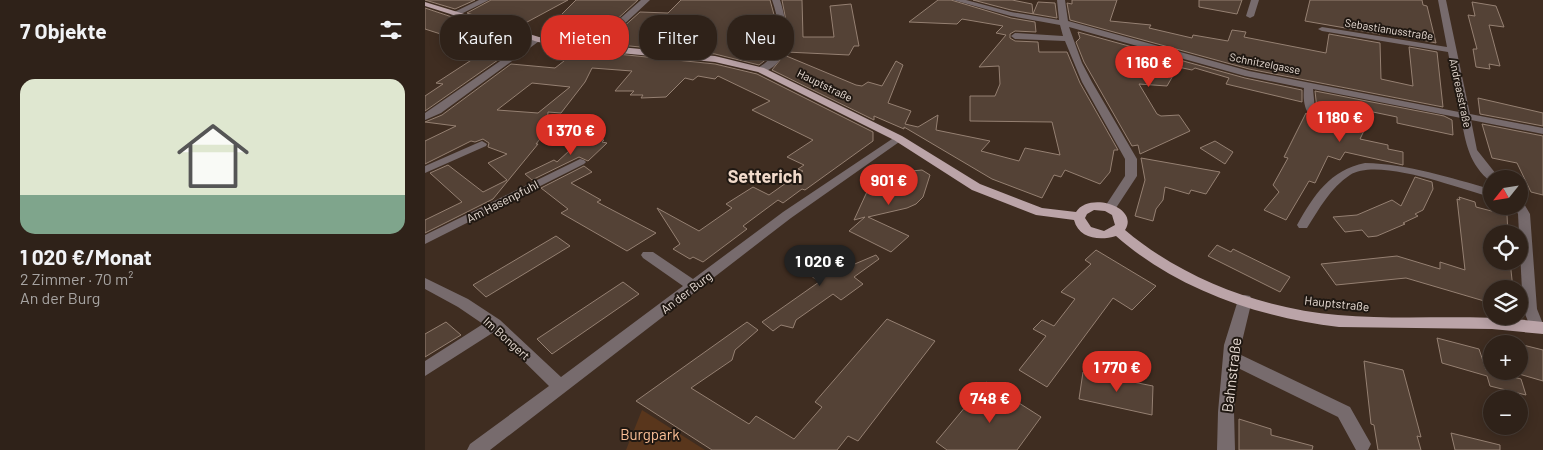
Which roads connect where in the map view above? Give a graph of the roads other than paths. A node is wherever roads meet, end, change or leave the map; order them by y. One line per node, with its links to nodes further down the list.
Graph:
1 (485, 0): 9 (street)
2 (646, 0): 10 (street)
3 (776, 0): 18 (street)
4 (957, 0): 12 (street, Schnitzelgasse)
5 (1061, 0): 12 (street)
6 (1255, 0): 11 (street)
7 (1442, 0): 17 (street, Andreasstraße)
8 (425, 4): 9 (main road, Hauptstraße)
9 (454, 14): 16 (main road, Hauptstraße)
10 (629, 15)
11 (1250, 16)
12 (1063, 23): 15 (street); 19 (street, Schnitzelgasse)
13 (1322, 29): 17 (street, Sebastianusstraße)
14 (1015, 36): 15 (street)
15 (1069, 39): 30 (street)
16 (538, 40): 18 (main road, Hauptstraße); 21 (street)
17 (1452, 50): 20 (street, Andreasstraße)
18 (761, 70): 24 (main road, Hauptstraße)
19 (1309, 84): 20 (street, Schnitzelgasse); 22 (street)
20 (1466, 115): 23 (street, Schnitzelgasse); 28 (street, Andreasstraße)
21 (425, 117)
22 (1331, 124)
23 (1543, 131)
24 (898, 138): 32 (main road, Hauptstraße); 38 (street, An der Burg)
25 (482, 144): 27 (street)
26 (580, 162): 35 (street, Am Hasenpfuhl)
27 (425, 170)
28 (1486, 170)
29 (1483, 191): 33 (street)
30 (1110, 208): 32 (main road); 34 (main road)
31 (1524, 215): 41 (street)
32 (1079, 217): 34 (main road)
33 (1303, 225)
34 (1118, 231): 39 (main road, Hauptstraße)
35 (425, 240)
36 (648, 255): 38 (street)
37 (425, 283): 40 (street, Im Bongert)
38 (694, 286): 44 (street, An der Burg)
39 (1245, 300): 41 (main road, Hauptstraße); 42 (street, Bahnstraße)
40 (495, 324): 43 (street); 44 (street, Im Bongert)
41 (1540, 327)
42 (1231, 357): 45 (street); 47 (street, Bahnstraße)
43 (425, 369)
44 (559, 385): 46 (street, An der Burg)
45 (1362, 444)
46 (476, 450)
47 (1226, 450)

